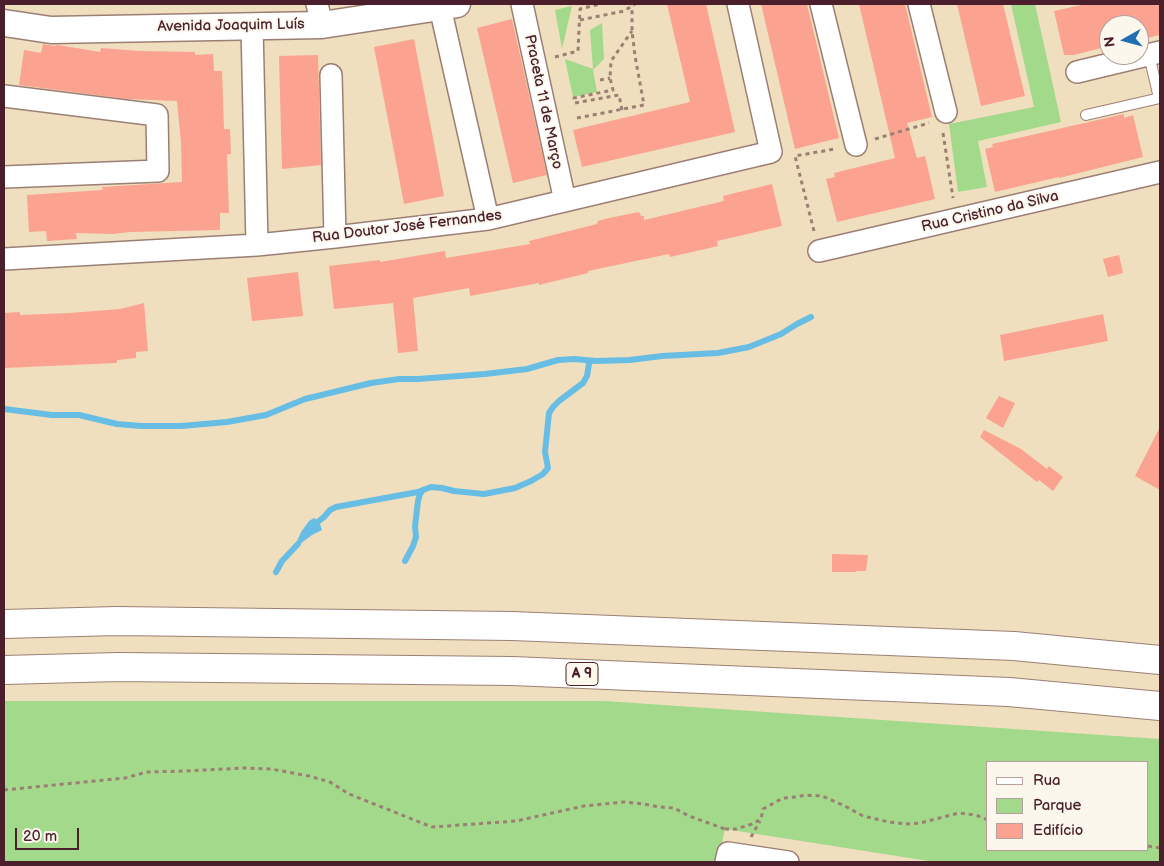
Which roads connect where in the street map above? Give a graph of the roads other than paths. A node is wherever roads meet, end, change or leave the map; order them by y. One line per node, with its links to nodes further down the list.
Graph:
1 (522, 4): 19 (street, Praceta 11 de Março)
2 (738, 4): 19 (street, Rua Doutor José Fernandes)
3 (821, 4): 16 (street)
4 (919, 4): 15 (street)
5 (448, 6): 6 (street, Avenida Joaquim Luís); 20 (street)
6 (320, 14): 8 (street, Avenida Joaquim Luís)
7 (4, 23): 8 (street, Avenida Joaquim Luís)
8 (252, 26): 22 (street)
9 (1155, 53): 10 (street); 13 (lane)
10 (1077, 72)
11 (331, 75): 21 (street)
12 (4, 96): 18 (street)
13 (1159, 98): 14 (lane)
14 (1086, 115)
15 (944, 121)
16 (856, 145)
17 (1160, 172): 23 (street, Rua Cristino da Silva)
18 (4, 176)
19 (564, 201): 20 (street, Rua Doutor José Fernandes)
20 (488, 219): 21 (street, Rua Doutor José Fernandes)
21 (335, 238): 22 (street, Rua Doutor José Fernandes)
22 (257, 245): 24 (street, Rua Doutor José Fernandes)
23 (819, 251)
24 (4, 259)
25 (4, 624): 26 (highway)
26 (1160, 660)
27 (4, 670): 28 (highway, A 9)
28 (1160, 706)
29 (733, 858): 30 (street)
30 (788, 862)

